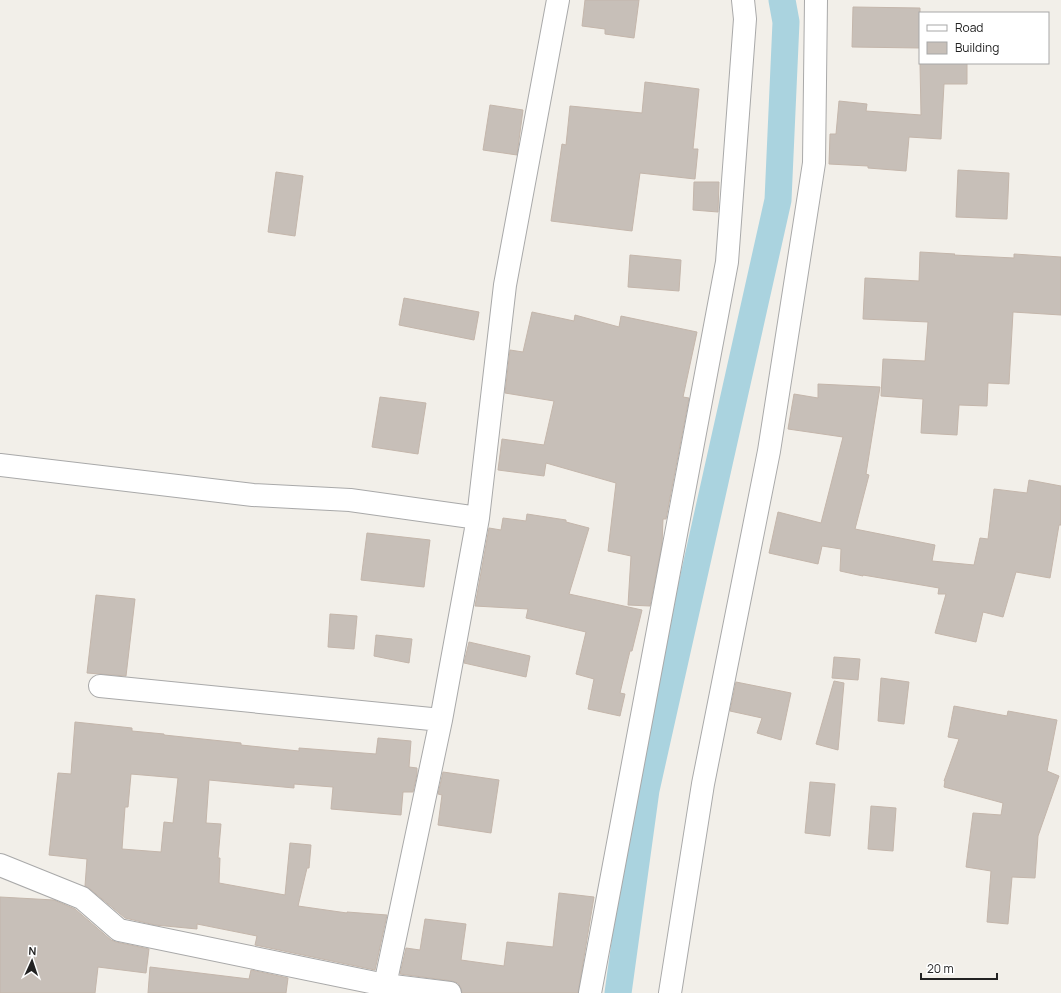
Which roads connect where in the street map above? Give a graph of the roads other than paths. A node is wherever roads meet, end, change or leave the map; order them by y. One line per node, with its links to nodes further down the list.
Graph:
1 (558, 0): 5 (street)
2 (743, 0): 11 (street)
3 (816, 0): 12 (street)
4 (0, 465): 5 (street)
5 (478, 518): 7 (street)
6 (100, 686): 7 (street)
7 (441, 720): 9 (street)
8 (0, 865): 9 (street)
9 (382, 989): 10 (street)
10 (450, 993)
11 (590, 993)
12 (670, 993)

